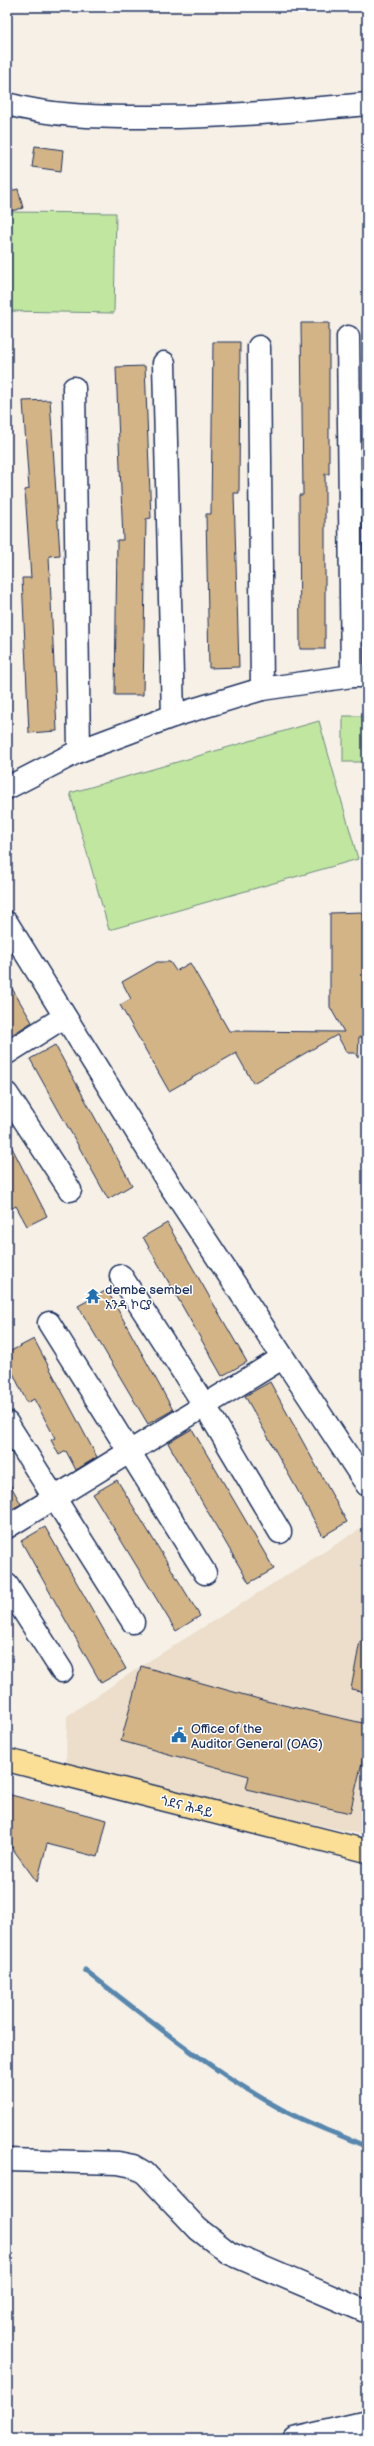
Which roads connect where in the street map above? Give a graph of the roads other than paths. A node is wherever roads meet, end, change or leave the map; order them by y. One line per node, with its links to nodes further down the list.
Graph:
1 (7, 104): 2 (street)
2 (367, 104)
3 (348, 337): 7 (street)
4 (258, 347): 8 (street)
5 (164, 363): 9 (street)
6 (74, 388): 10 (street)
7 (360, 676): 8 (street)
8 (262, 689): 9 (street)
9 (173, 716): 10 (street)
10 (80, 751): 11 (street)
11 (7, 788)
12 (7, 923): 13 (street)
13 (64, 1017): 14 (street); 19 (street)
14 (7, 1053)
15 (7, 1094): 16 (street)
16 (70, 1190)
17 (121, 1276): 20 (street)
18 (49, 1323): 22 (street)
19 (282, 1358): 20 (street); 23 (street)
20 (205, 1406): 22 (street); 26 (street)
21 (7, 1423): 24 (street)
22 (128, 1452): 24 (street); 27 (street)
23 (367, 1485)
24 (54, 1496): 25 (street); 29 (street)
25 (7, 1527)
26 (280, 1532)
27 (205, 1573)
28 (7, 1585): 30 (street)
29 (133, 1622)
30 (62, 1671)
31 (7, 1760): 32 (main road, ጎደና ሕዳይ)
32 (367, 1851)
33 (7, 2160): 34 (street)
34 (367, 2312)
35 (367, 2422): 36 (street)
36 (294, 2439)

